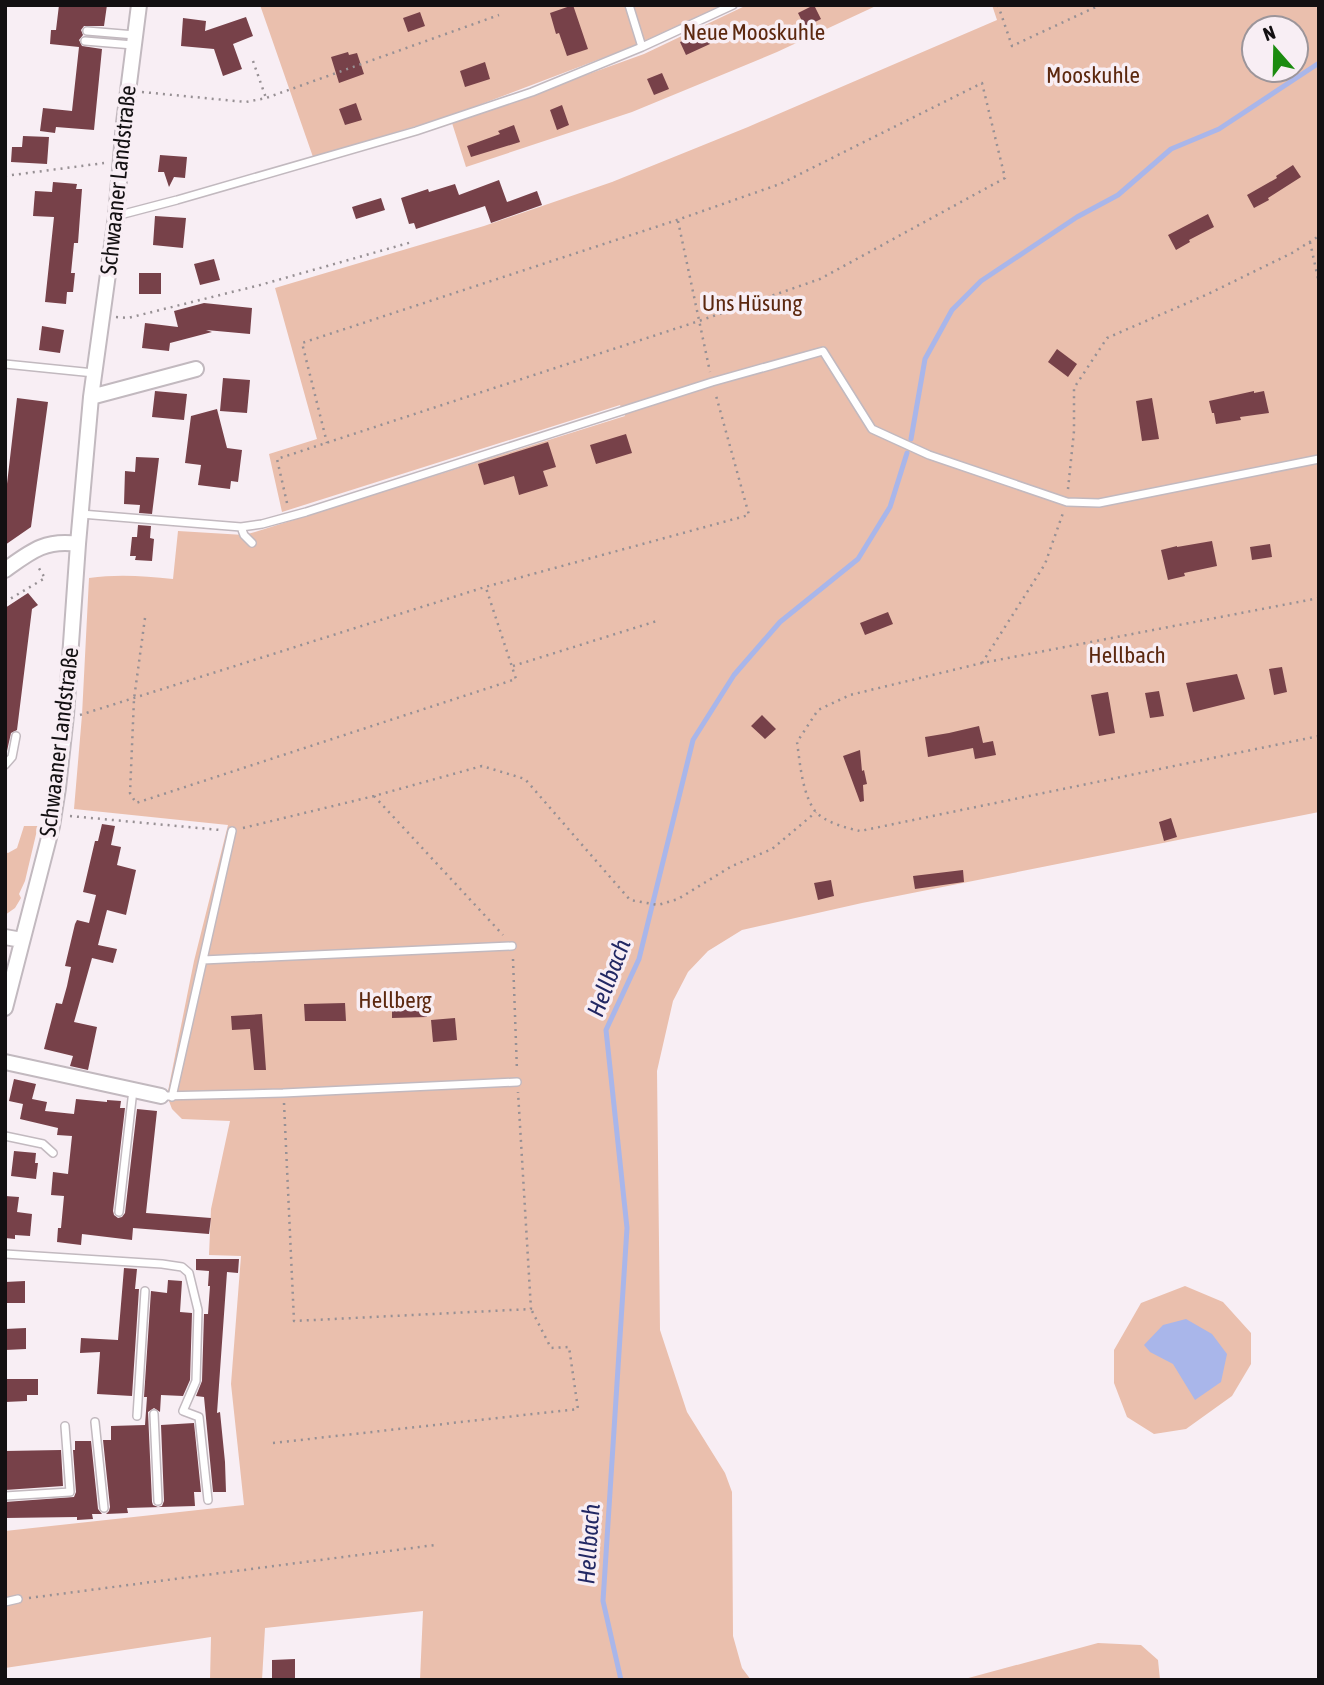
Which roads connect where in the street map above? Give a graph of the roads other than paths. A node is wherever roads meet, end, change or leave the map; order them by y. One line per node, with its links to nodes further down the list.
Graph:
1 (139, 5): 5 (street, Schwaaner Landstraße)
2 (629, 5): 7 (lane)
3 (733, 5): 7 (lane)
4 (87, 32): 5 (lane)
5 (134, 40): 6 (lane); 8 (street, Schwaaner Landstraße)
6 (85, 41)
7 (642, 47): 8 (lane)
8 (116, 216): 11 (street, Schwaaner Landstraße)
9 (5, 364): 11 (lane)
10 (196, 369): 12 (street)
11 (94, 373): 12 (street, Schwaaner Landstraße)
12 (91, 397): 14 (street, Schwaaner Landstraße)
13 (1319, 459): 15 (lane)
14 (81, 514): 15 (lane); 17 (street, Schwaaner Landstraße)
15 (241, 527): 16 (lane)
16 (252, 543)
17 (78, 544): 18 (street); 23 (street, Schwaaner Landstraße)
18 (5, 570)
19 (16, 736): 20 (lane)
20 (5, 765)
21 (232, 831): 25 (lane)
22 (5, 937): 23 (street)
23 (22, 940): 26 (street, Schwaaner Landstraße)
24 (512, 946): 25 (lane)
25 (203, 960): 30 (lane)
26 (5, 1008)
27 (5, 1062): 29 (street)
28 (517, 1082): 30 (lane)
29 (133, 1090): 30 (street); 33 (lane)
30 (166, 1096)
31 (5, 1136): 32 (lane)
32 (53, 1153)
33 (119, 1212)
34 (5, 1254): 41 (lane)
35 (145, 1291): 37 (lane)
36 (154, 1414): 42 (lane)
37 (137, 1416)
38 (95, 1422): 43 (lane)
39 (65, 1426): 40 (lane)
40 (5, 1496)
41 (208, 1500)
42 (158, 1501)
43 (104, 1508)
44 (18, 1599): 45 (lane)
45 (5, 1602)

